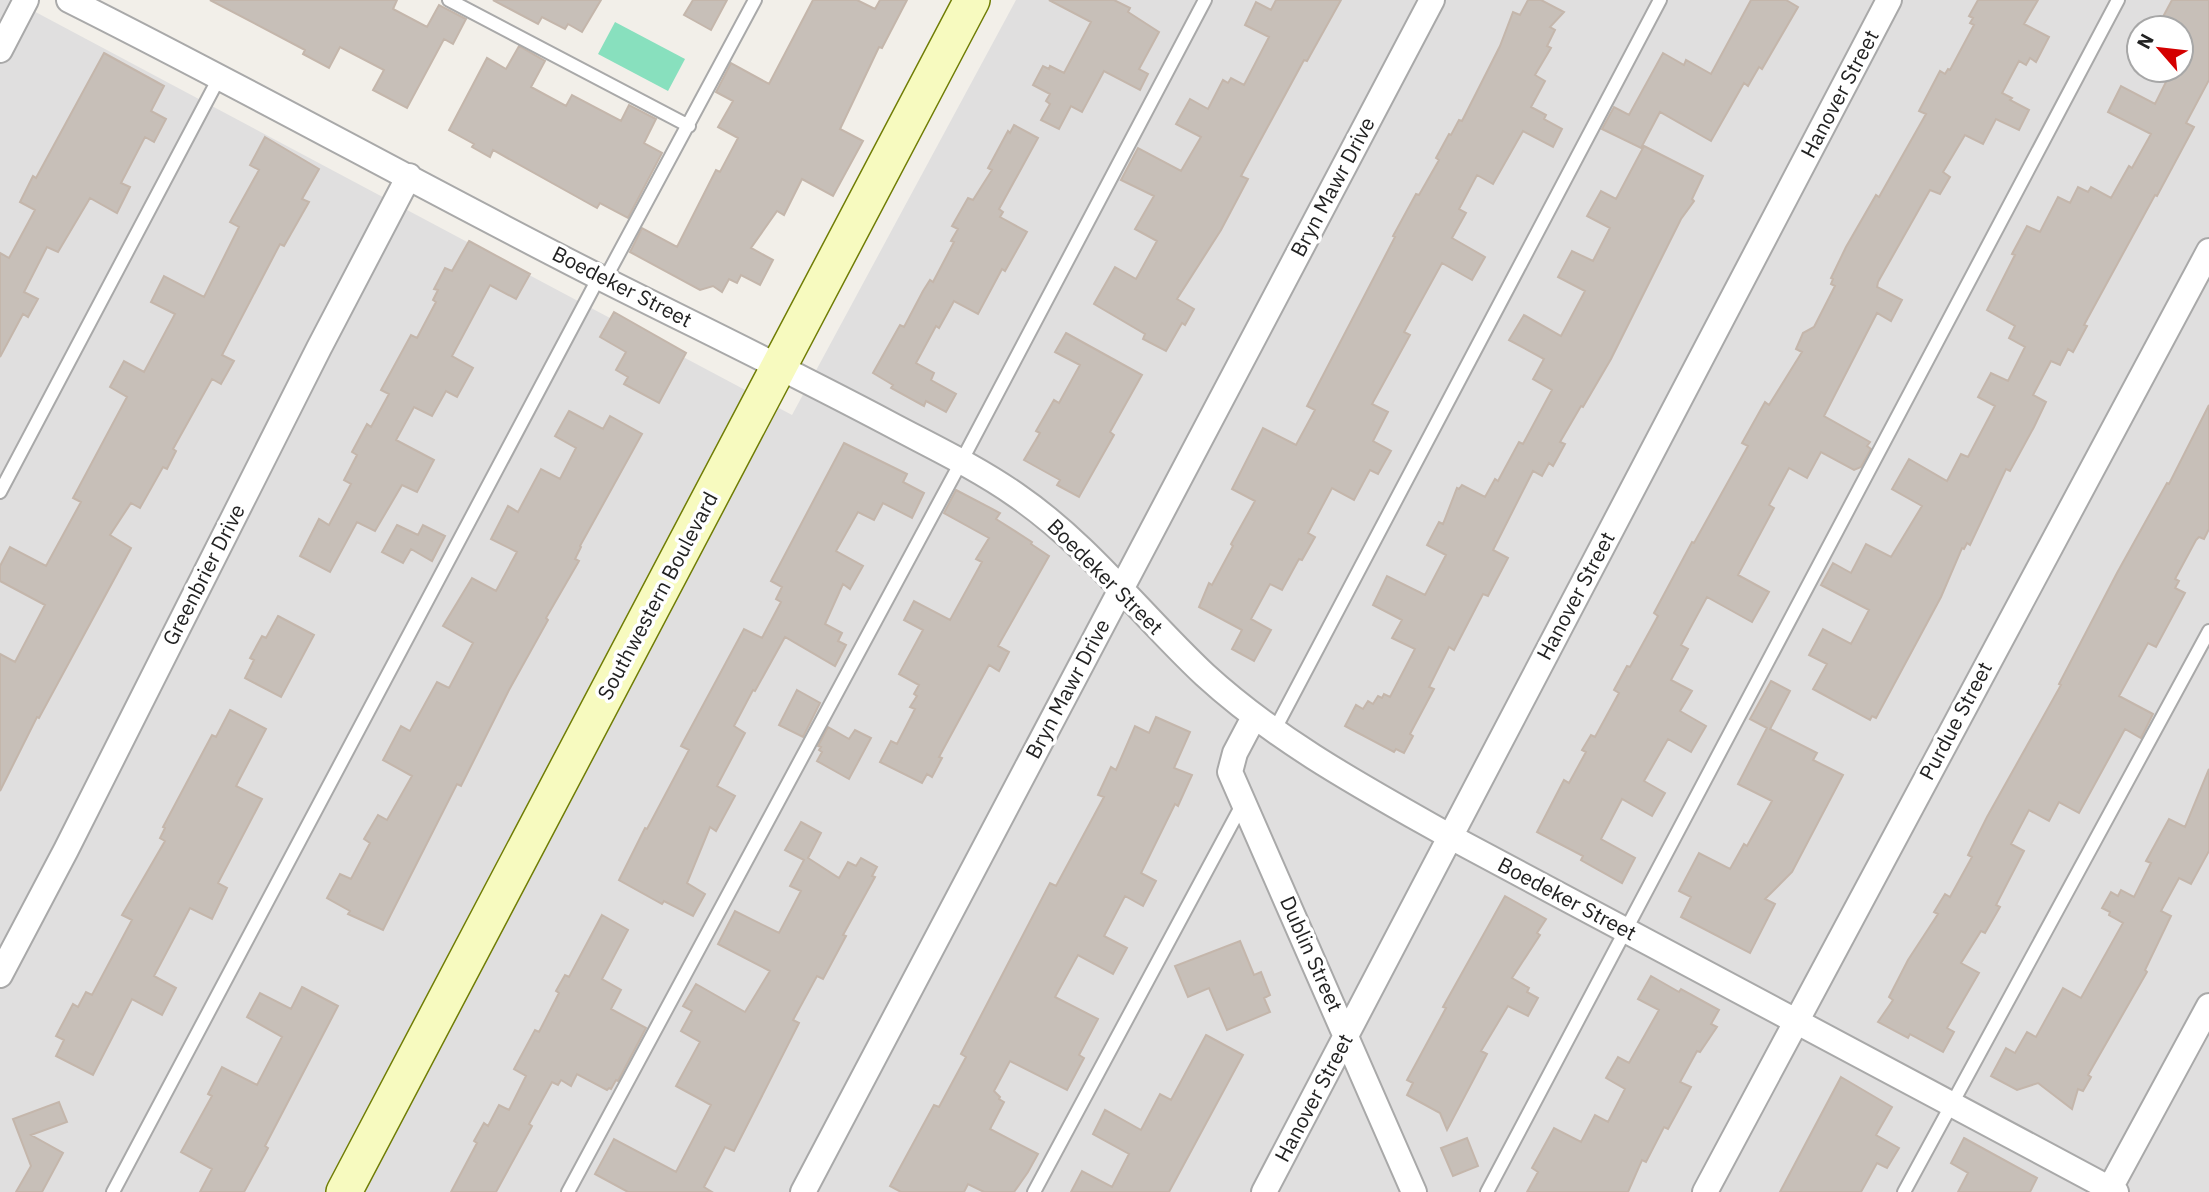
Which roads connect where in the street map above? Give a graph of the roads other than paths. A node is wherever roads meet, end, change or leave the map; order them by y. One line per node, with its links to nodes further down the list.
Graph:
1 (26, 0): 11 (street)
2 (69, 0): 12 (street, Boedeker Street)
3 (449, 0): 13 (lane)
4 (755, 0): 13 (lane)
5 (972, 0): 17 (street, Southwestern Boulevard)
6 (1205, 0): 18 (lane)
7 (1432, 0): 20 (street, Bryn Mawr Drive)
8 (1660, 0): 22 (lane)
9 (1889, 0): 24 (street, Hanover Street)
10 (2119, 0): 25 (lane)
11 (0, 50)
12 (220, 76): 14 (street, Boedeker Street); 19 (lane)
13 (689, 125): 16 (lane)
14 (409, 176): 16 (street, Boedeker Street); 26 (street, Greenbrier Drive)
15 (2209, 251): 28 (street, Purdue Street)
16 (602, 278): 17 (street, Boedeker Street); 32 (lane)
17 (779, 365): 18 (street, Boedeker Street); 33 (street, Southwestern Boulevard)
18 (961, 462): 20 (street, Boedeker Street); 34 (lane)
19 (0, 492)
20 (1121, 587): 22 (street, Boedeker Street); 35 (street, Bryn Mawr Drive)
21 (2209, 631): 30 (lane)
22 (1264, 724): 23 (street, Dublin Street); 24 (street, Boedeker Street)
23 (1244, 803): 29 (street, Dublin Street); 36 (lane)
24 (1449, 836): 25 (street, Boedeker Street); 29 (street, Hanover Street)
25 (1627, 931): 28 (street, Boedeker Street); 39 (lane)
26 (0, 975)
27 (2209, 1006): 31 (street)
28 (1795, 1021): 30 (street, Boedeker Street); 40 (street, Purdue Street)
29 (1347, 1036): 37 (street, Hanover Street); 38 (street, Dublin Street)
30 (1952, 1104): 31 (street, Boedeker Street); 41 (lane)
31 (2111, 1191)
32 (113, 1192)
33 (344, 1192)
34 (568, 1192)
35 (803, 1192)
36 (1034, 1192)
37 (1264, 1192)
38 (1413, 1192)
39 (1487, 1192)
40 (1704, 1192)
41 (1904, 1192)

